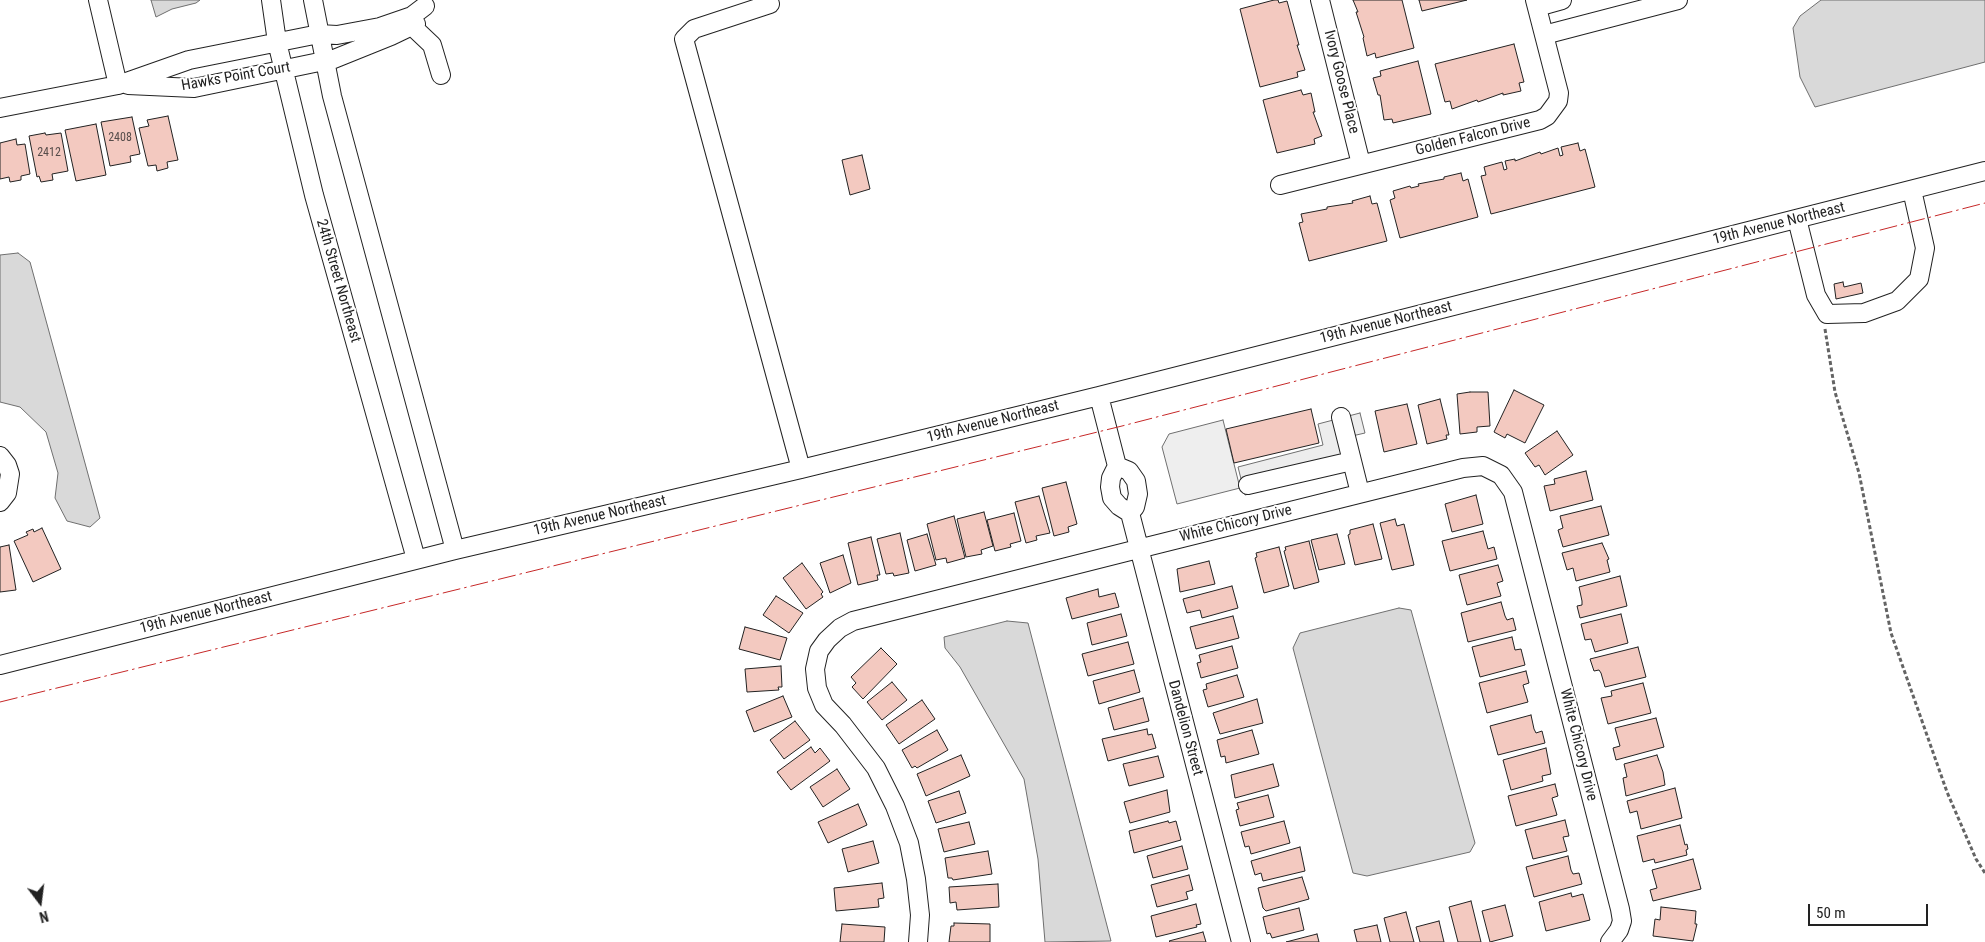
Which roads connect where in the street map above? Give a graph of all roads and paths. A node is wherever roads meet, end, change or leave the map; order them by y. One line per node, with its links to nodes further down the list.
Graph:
1 (98, 0): 17 (street)
2 (271, 0): 13 (street, 24th Street Northeast)
3 (313, 0): 11 (street)
4 (1320, 0): 19 (street, Ivory Goose Place)
5 (1562, 0): 8 (street)
6 (1678, 0): 12 (street)
7 (426, 3): 10 (street); 11 (street, Hawks Point Court)
8 (1536, 3): 12 (street, Golden Falcon Drive)
9 (770, 4): 30 (street)
10 (413, 26): 14 (street, Hawks Point Court); 16 (street)
11 (319, 34): 13 (street, Hawks Point Court); 14 (street)
12 (1544, 35): 19 (street, Golden Falcon Drive)
13 (277, 42): 15 (street, 24th Street Northeast); 17 (street, Hawks Point Court)
14 (324, 62): 15 (street, Hawks Point Court); 36 (street)
15 (284, 69): 17 (street, Hawks Point Court); 37 (street, 24th Street Northeast)
16 (441, 75)
17 (118, 85): 18 (street, Hawks Point Court)
18 (0, 108)
19 (1361, 164): 21 (street, Golden Falcon Drive)
20 (1985, 171): 22 (street, 19th Avenue Northeast)
21 (1280, 185)
22 (1912, 190): 23 (street, 19th Avenue Northeast); 24 (street)
23 (1797, 219): 24 (street); 25 (street, 19th Avenue Northeast)
24 (1827, 314): 39 (path)
25 (1099, 396): 29 (street); 30 (street, 19th Avenue Northeast)
26 (1341, 417): 28 (street)
27 (0, 456): 33 (street)
28 (1352, 461): 31 (street); 32 (street)
29 (1117, 466): 34 (street); 34 (street)
30 (801, 469): 36 (street, 19th Avenue Northeast)
31 (1248, 485)
32 (1360, 493): 35 (street, White Chicory Drive); 42 (street, White Chicory Drive)
33 (0, 502)
34 (1130, 513): 35 (street, Dandelion Street)
35 (1138, 548): 40 (street, White Chicory Drive); 41 (street, Dandelion Street)
36 (455, 550): 37 (street, 19th Avenue Northeast)
37 (416, 560): 38 (street, 19th Avenue Northeast)
38 (0, 665)
39 (1985, 873)
40 (918, 942)
41 (1241, 942)
42 (1610, 942)

